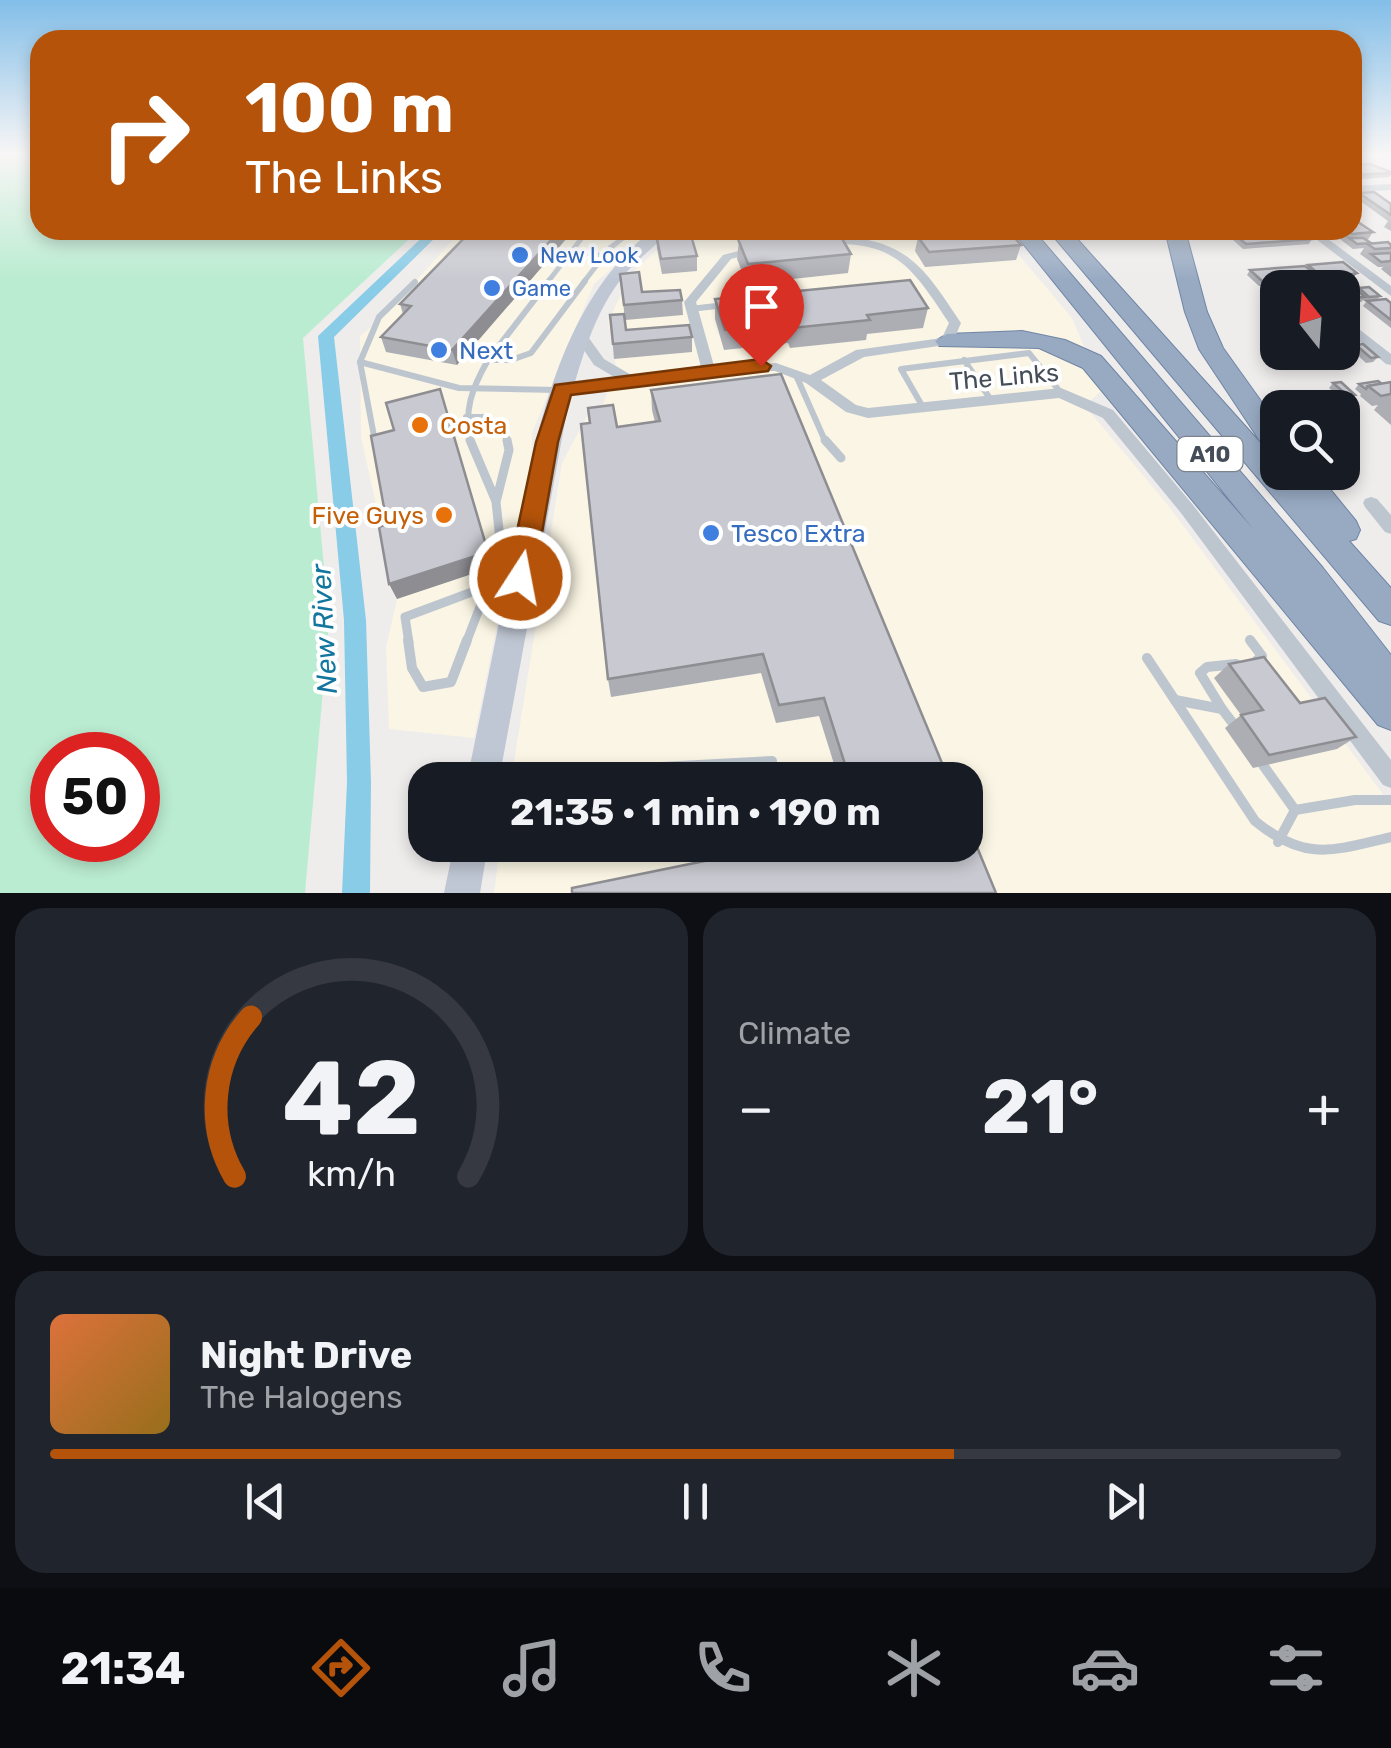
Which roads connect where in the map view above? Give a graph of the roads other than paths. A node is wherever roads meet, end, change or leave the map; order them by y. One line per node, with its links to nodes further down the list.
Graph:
1 (580, 240): 12 (lane)
2 (622, 240): 13 (lane)
3 (650, 240): 21 (main road)
4 (829, 240): 10 (street)
5 (878, 240): 15 (street)
6 (1030, 240): 49 (highway, A10)
7 (1067, 240): 46 (highway, A10)
8 (1178, 240): 37 (highway)
9 (1322, 240): 17 (street)
10 (806, 243)
11 (775, 246): 19 (street)
12 (572, 251): 13 (lane); 23 (lane)
13 (604, 256): 23 (lane)
14 (415, 282): 25 (lane)
15 (928, 282): 16 (lane); 22 (street)
16 (909, 284)
17 (1391, 292)
18 (743, 303): 19 (lane)
19 (690, 309): 26 (street)
20 (1360, 335): 24 (street)
21 (580, 336): 28 (street); 31 (main road)
22 (956, 350): 27 (street); 33 (lane); 34 (lane); 35 (lane); 52 (highway)
23 (488, 360): 30 (lane)
24 (1391, 360)
25 (360, 362): 29 (lane); 38 (lane)
26 (709, 370): 27 (street, The Links); 28 (street, The Links)
27 (803, 376): 35 (street, The Links); 39 (lane)
28 (633, 382): 31 (street, The Links)
29 (458, 388): 30 (lane); 32 (lane)
30 (469, 389): 31 (lane); 36 (lane)
31 (562, 390): 55 (main road)
32 (442, 392)
33 (1061, 392): 34 (street, The Links); 58 (street, The Links)
34 (991, 400): 35 (street, The Links)
35 (924, 409)
36 (466, 417): 41 (lane); 41 (lane)
37 (1260, 420)
38 (374, 436)
39 (842, 458)
40 (1313, 490): 45 (highway)
41 (496, 502): 44 (lane)
42 (1371, 503): 43 (street)
43 (1391, 527)
44 (488, 586): 44 (lane)
45 (1391, 588)
46 (1391, 611)
47 (1250, 640): 51 (lane)
48 (1147, 658): 50 (lane)
49 (1391, 683)
50 (1175, 700): 51 (lane); 62 (lane)
51 (1222, 708): 53 (lane)
52 (1391, 712)
53 (1235, 726)
54 (772, 760): 56 (lane)
55 (486, 762)
56 (740, 762)
57 (1263, 765): 60 (lane)
58 (1391, 778)
59 (1391, 800): 60 (lane)
60 (1295, 810): 62 (lane)
61 (1391, 837): 62 (lane)
62 (1278, 842)
63 (468, 862): 64 (main road)
64 (462, 893)

